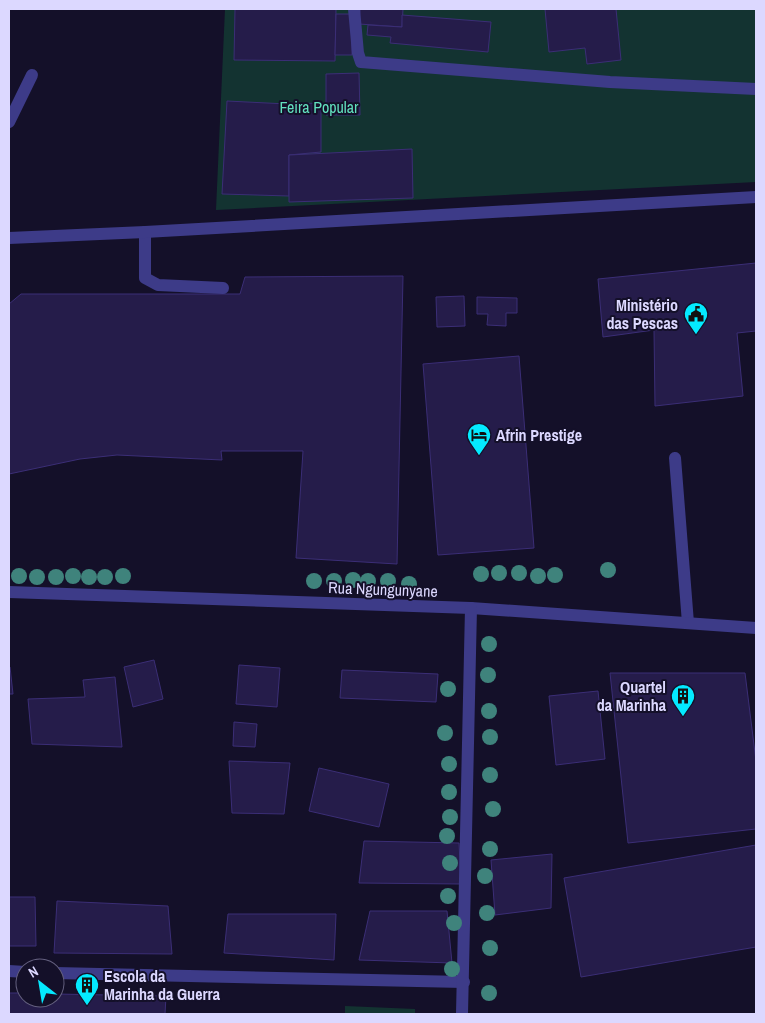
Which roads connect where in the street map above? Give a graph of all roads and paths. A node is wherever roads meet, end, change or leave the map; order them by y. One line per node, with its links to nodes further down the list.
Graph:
1 (354, 9): 3 (street)
2 (32, 75): 4 (street)
3 (756, 89)
4 (9, 122)
5 (756, 197): 6 (street)
6 (145, 232): 7 (street); 8 (street)
7 (9, 238)
8 (223, 288)
9 (675, 458): 12 (street)
10 (9, 592): 11 (street, Rua Ngungunyane)
11 (471, 608): 12 (street, Rua Ngungunyane); 15 (street)
12 (688, 623): 13 (street, Rua Ngungunyane)
13 (756, 628)
14 (65, 972): 15 (street)
15 (464, 982): 16 (street)
16 (462, 1014)

